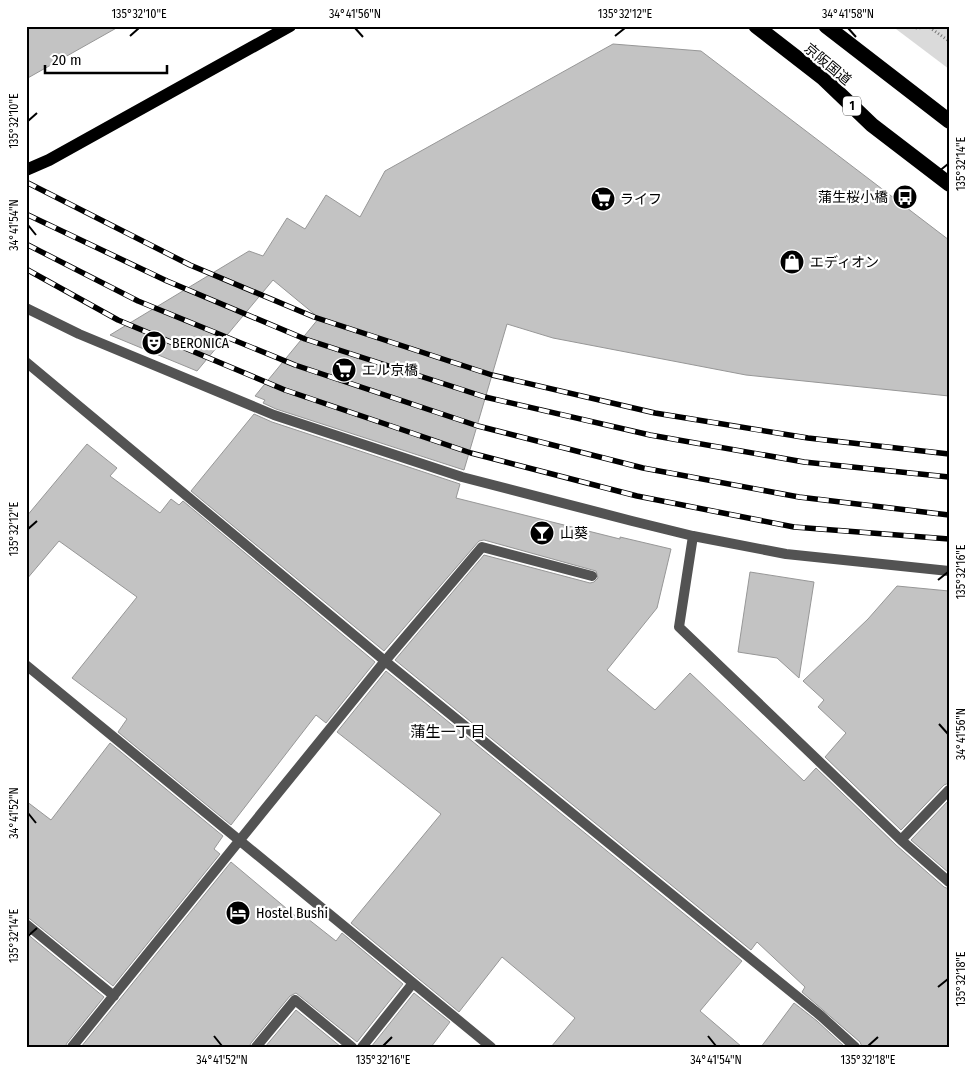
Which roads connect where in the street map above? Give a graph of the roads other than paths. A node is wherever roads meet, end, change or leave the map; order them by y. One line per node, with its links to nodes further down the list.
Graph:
1 (290, 26): 5 (main road)
2 (756, 26): 6 (highway, 京阪国道 / 1)
3 (826, 26): 4 (highway, 京阪国道)
4 (949, 120)
5 (26, 170)
6 (949, 184)
7 (26, 308): 9 (street)
8 (26, 362): 12 (street)
9 (693, 536): 10 (street); 15 (street)
10 (949, 571)
11 (592, 576): 12 (street)
12 (385, 661): 16 (street); 26 (street)
13 (26, 665): 16 (street)
14 (949, 790): 15 (street)
15 (902, 840): 17 (street)
16 (239, 841): 19 (street); 20 (street)
17 (949, 882)
18 (26, 924): 20 (street)
19 (413, 983): 24 (street); 25 (street)
20 (114, 996): 21 (street)
21 (72, 1047)
22 (256, 1047): 23 (street)
23 (352, 1047)
24 (362, 1047)
25 (490, 1047)
26 (855, 1047)

